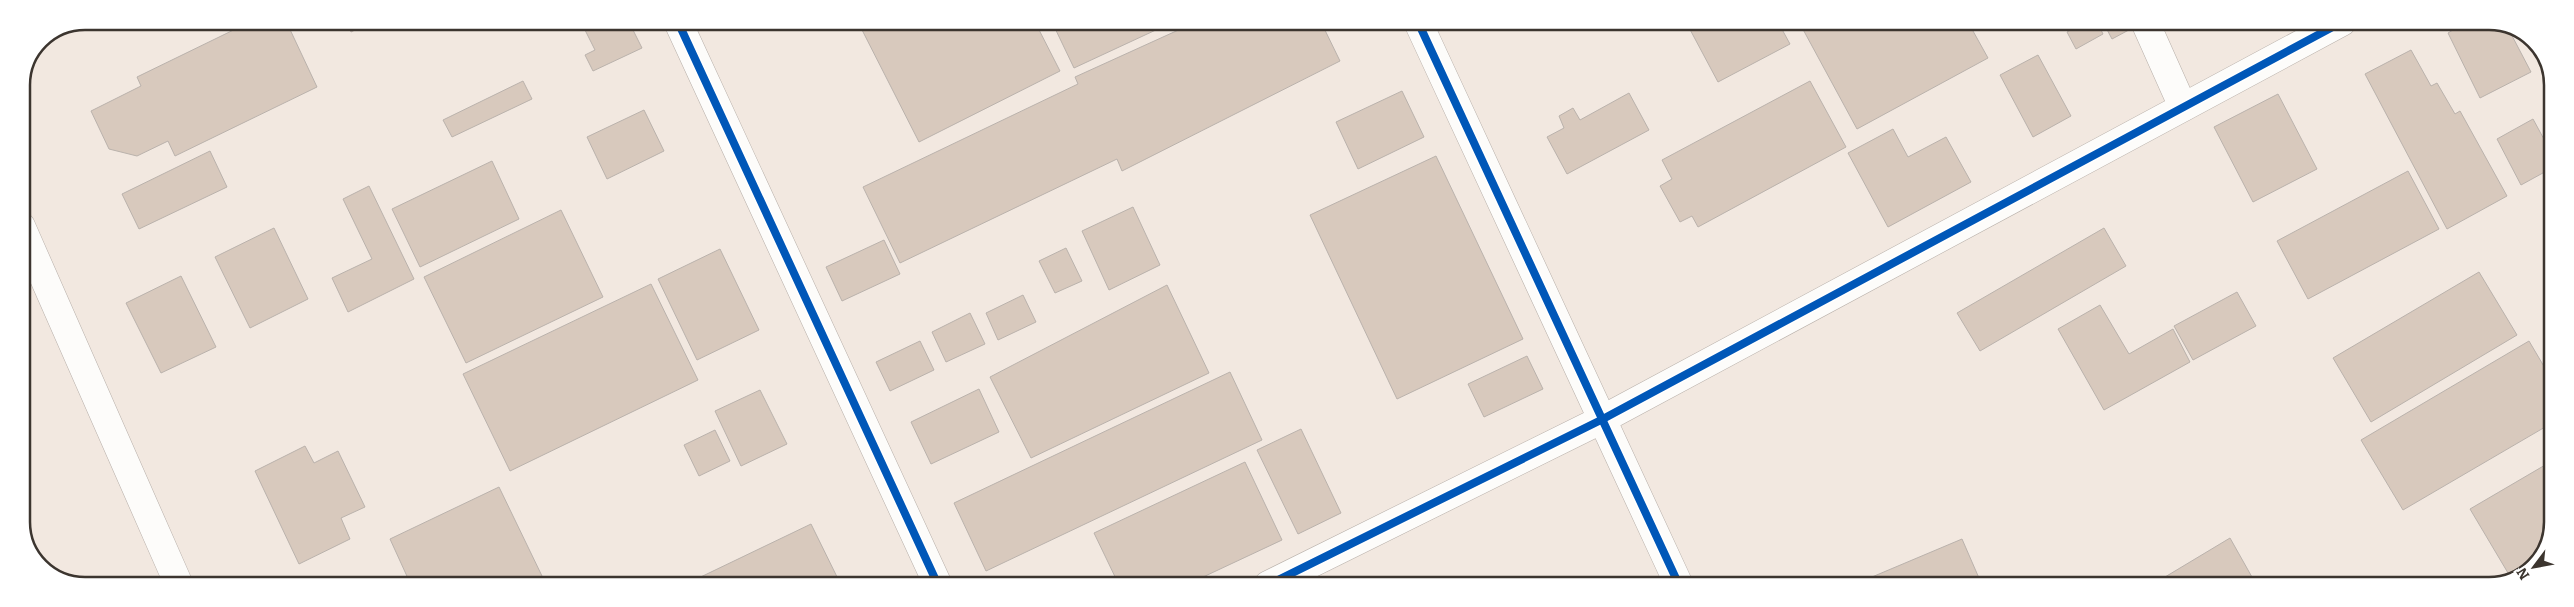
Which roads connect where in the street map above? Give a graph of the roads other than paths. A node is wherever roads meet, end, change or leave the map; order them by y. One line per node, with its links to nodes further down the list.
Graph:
1 (682, 30): 9 (street)
2 (1422, 30): 7 (street)
3 (2149, 30): 5 (street)
4 (2327, 30): 5 (street)
5 (2183, 107): 7 (street)
6 (30, 246): 8 (street)
7 (1602, 420): 10 (street); 11 (street)
8 (176, 577)
9 (934, 577)
10 (1284, 577)
11 (1675, 577)

